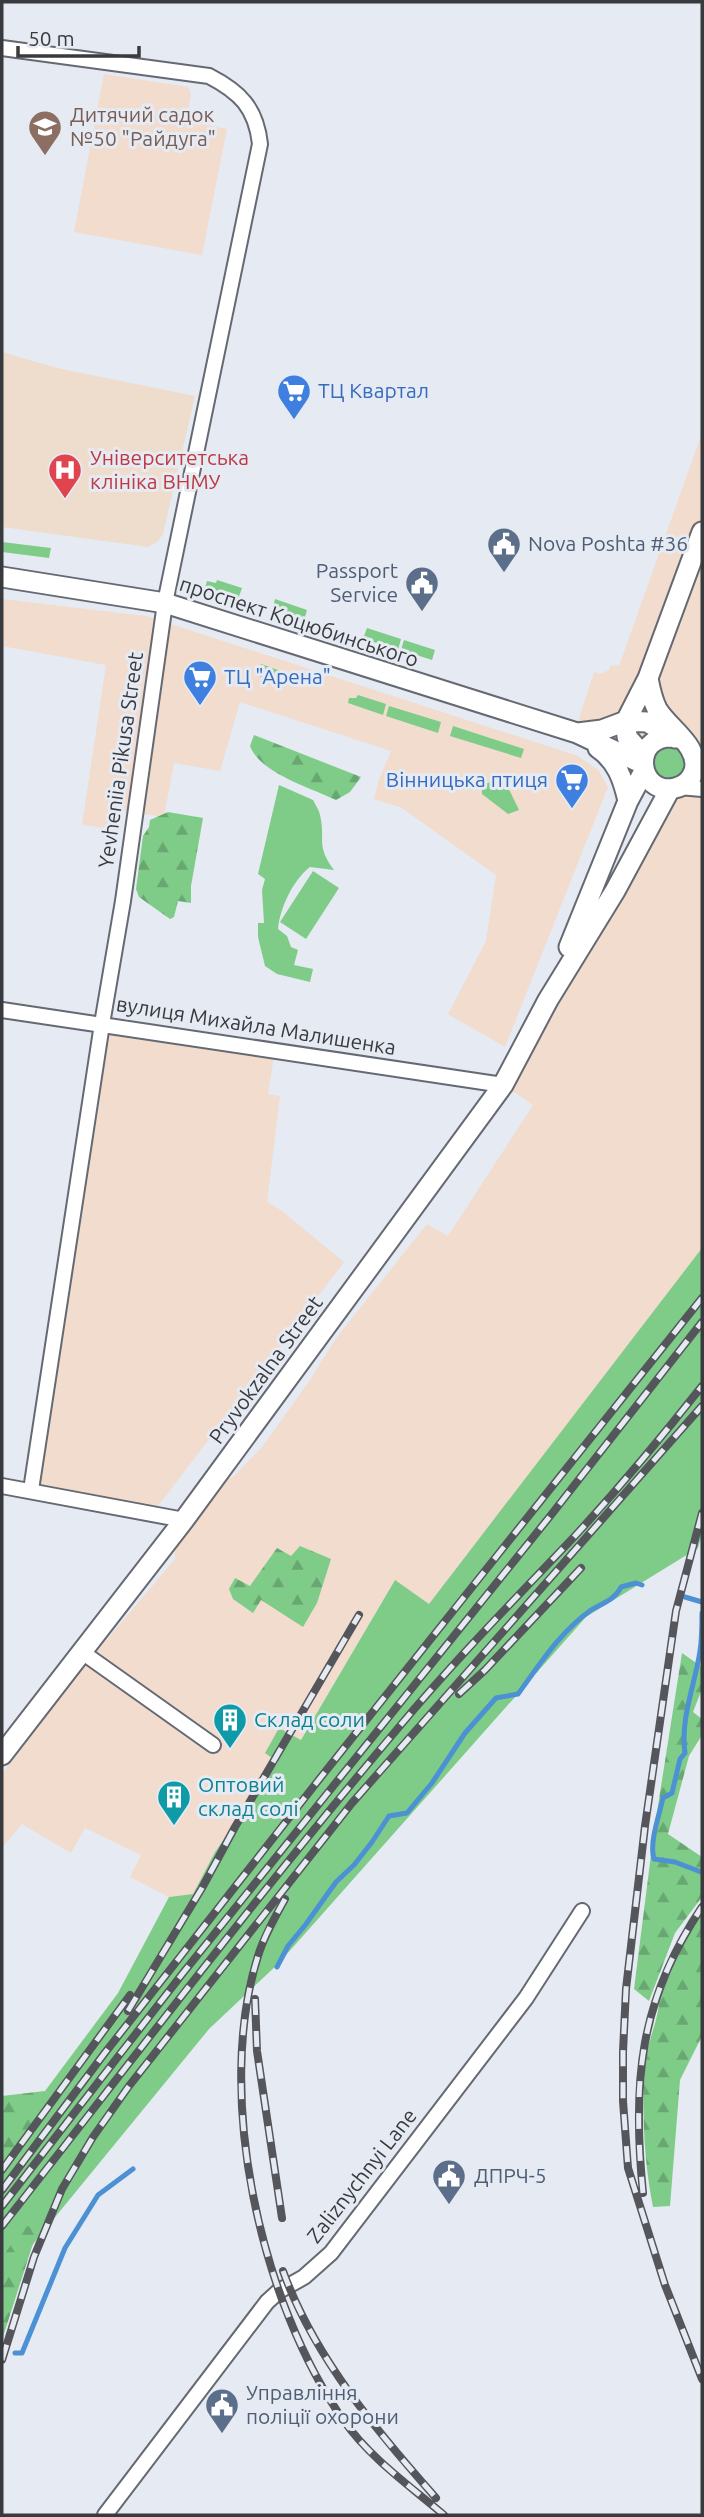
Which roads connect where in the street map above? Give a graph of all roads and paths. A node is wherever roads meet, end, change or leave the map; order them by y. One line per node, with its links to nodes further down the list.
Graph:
1 (2, 48): 4 (street, Yevheniia Pikusa Street)
2 (702, 532): 5 (main road)
3 (2, 577): 4 (main road, проспект Коцюбинського)
4 (165, 603): 7 (main road, проспект Коцюбинського); 15 (street, Yevheniia Pikusa Street)
5 (648, 678): 6 (main road); 8 (main road)
6 (626, 721): 7 (main road); 8 (main road); 9 (main road)
7 (577, 733): 9 (main road); 12 (main road)
8 (687, 744): 9 (main road); 10 (main road)
9 (644, 764): 10 (main road); 12 (main road)
10 (675, 788): 11 (street); 13 (main road)
11 (702, 789)
12 (628, 801): 13 (main road)
13 (548, 1000): 16 (main road, Pryvokzalna Street)
14 (2, 1010): 15 (street, вулиця Михайла Малишенка)
15 (102, 1024): 16 (street, вулиця Михайла Малишенка); 18 (street, Yevheniia Pikusa Street)
16 (503, 1084): 19 (main road, Pryvokzalna Street)
17 (2, 1486): 18 (street)
18 (31, 1490): 19 (street)
19 (184, 1520): 20 (main road, Pryvokzalna Street)
20 (82, 1652): 21 (street); 22 (main road, Pryvokzalna Street)
21 (213, 1745)
22 (2, 1755)
23 (582, 1911): 24 (street, Zaliznychnyi Lane)
24 (105, 2515)

